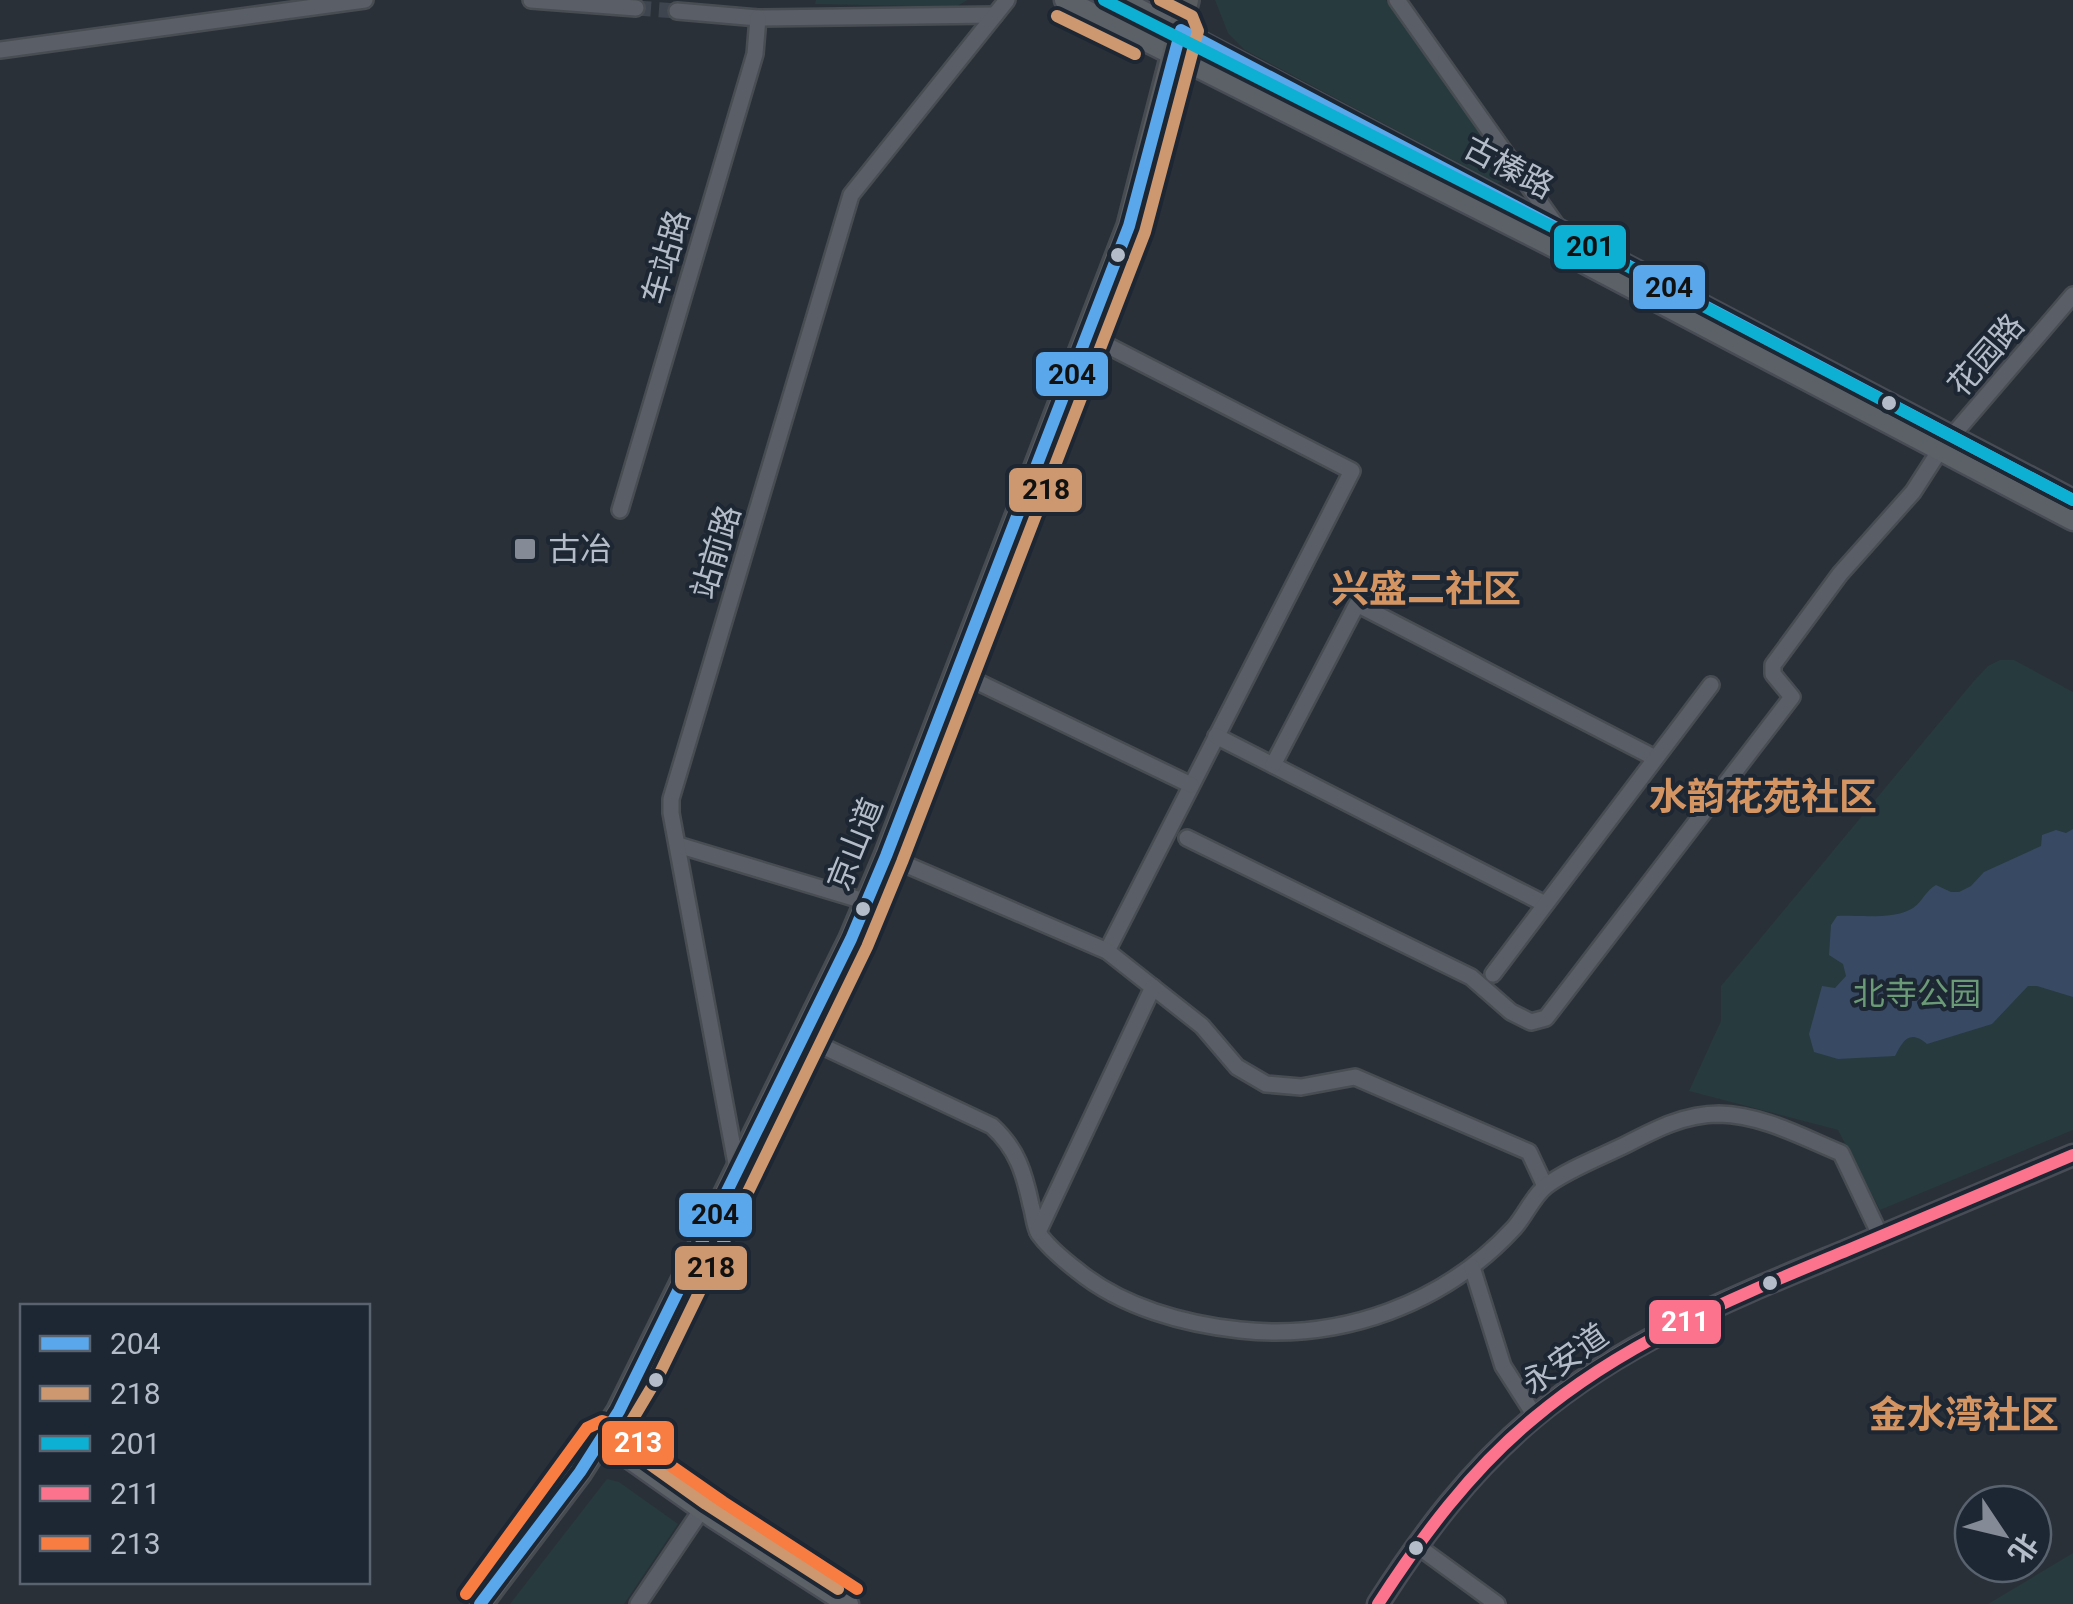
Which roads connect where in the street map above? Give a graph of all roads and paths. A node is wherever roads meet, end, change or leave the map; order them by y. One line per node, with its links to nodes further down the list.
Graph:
1 (364, 0): 13 (street)
2 (531, 0): 8 (street)
3 (1007, 0): 10 (street, 站前路)
4 (1066, 0): 14 (main road, 古榛路)
5 (1121, 0): 12 (main road, 古榛路)
6 (1187, 0): 12 (highway, 京山道)
7 (1404, 3): 15 (street)
8 (636, 8)
9 (676, 11): 11 (street)
10 (994, 15): 11 (street); 30 (street, 站前路)
11 (758, 18): 21 (street, 车站路)
12 (1181, 30): 14 (highway, 京山道); 15 (main road, 古榛路)
13 (0, 50)
14 (1174, 54): 16 (main road, 古榛路); 18 (highway, 京山道)
15 (1558, 227): 16 (street); 19 (main road, 古榛路)
16 (1562, 251): 19 (main road, 古榛路)
17 (2073, 296): 19 (street, 花园路)
18 (1087, 336): 23 (highway, 京山道); 25 (street)
19 (1946, 443): 20 (main road, 古榛路); 22 (main road, 古榛路); 29 (street, 花园路)
20 (2073, 500)
21 (620, 510)
22 (2073, 520)
23 (957, 672): 28 (street); 31 (highway, 京山道)
24 (1711, 686): 26 (street)
25 (1216, 736): 27 (street); 28 (street)
26 (1655, 758): 27 (street); 33 (street)
27 (1273, 765): 33 (street)
28 (1191, 785): 34 (street)
29 (1187, 838)
30 (678, 844): 32 (street); 39 (street, 站前路)
31 (886, 856): 32 (highway, 京山道); 34 (street)
32 (867, 902): 37 (highway, 京山道)
33 (1546, 904): 35 (street)
34 (1106, 951): 36 (street)
35 (1494, 974)
36 (1153, 987): 40 (street); 41 (street)
37 (803, 1037): 39 (highway, 京山道); 41 (street)
38 (2073, 1155): 42 (main road, 永安道)
39 (737, 1173): 45 (highway, 京山道)
40 (1545, 1186): 42 (street); 43 (street)
41 (1038, 1232): 43 (street)
42 (1881, 1237): 44 (main road, 永安道)
43 (1472, 1266): 44 (street)
44 (1535, 1416): 47 (main road, 永安道)
45 (599, 1443): 46 (main road); 48 (highway, 京山道); 51 (main road)
46 (696, 1518): 49 (street); 50 (main road)
47 (1416, 1545): 52 (main road, 永安道); 53 (street)
48 (480, 1604)
49 (638, 1604)
50 (828, 1604)
51 (848, 1604)
52 (1378, 1604)
53 (1497, 1604)

